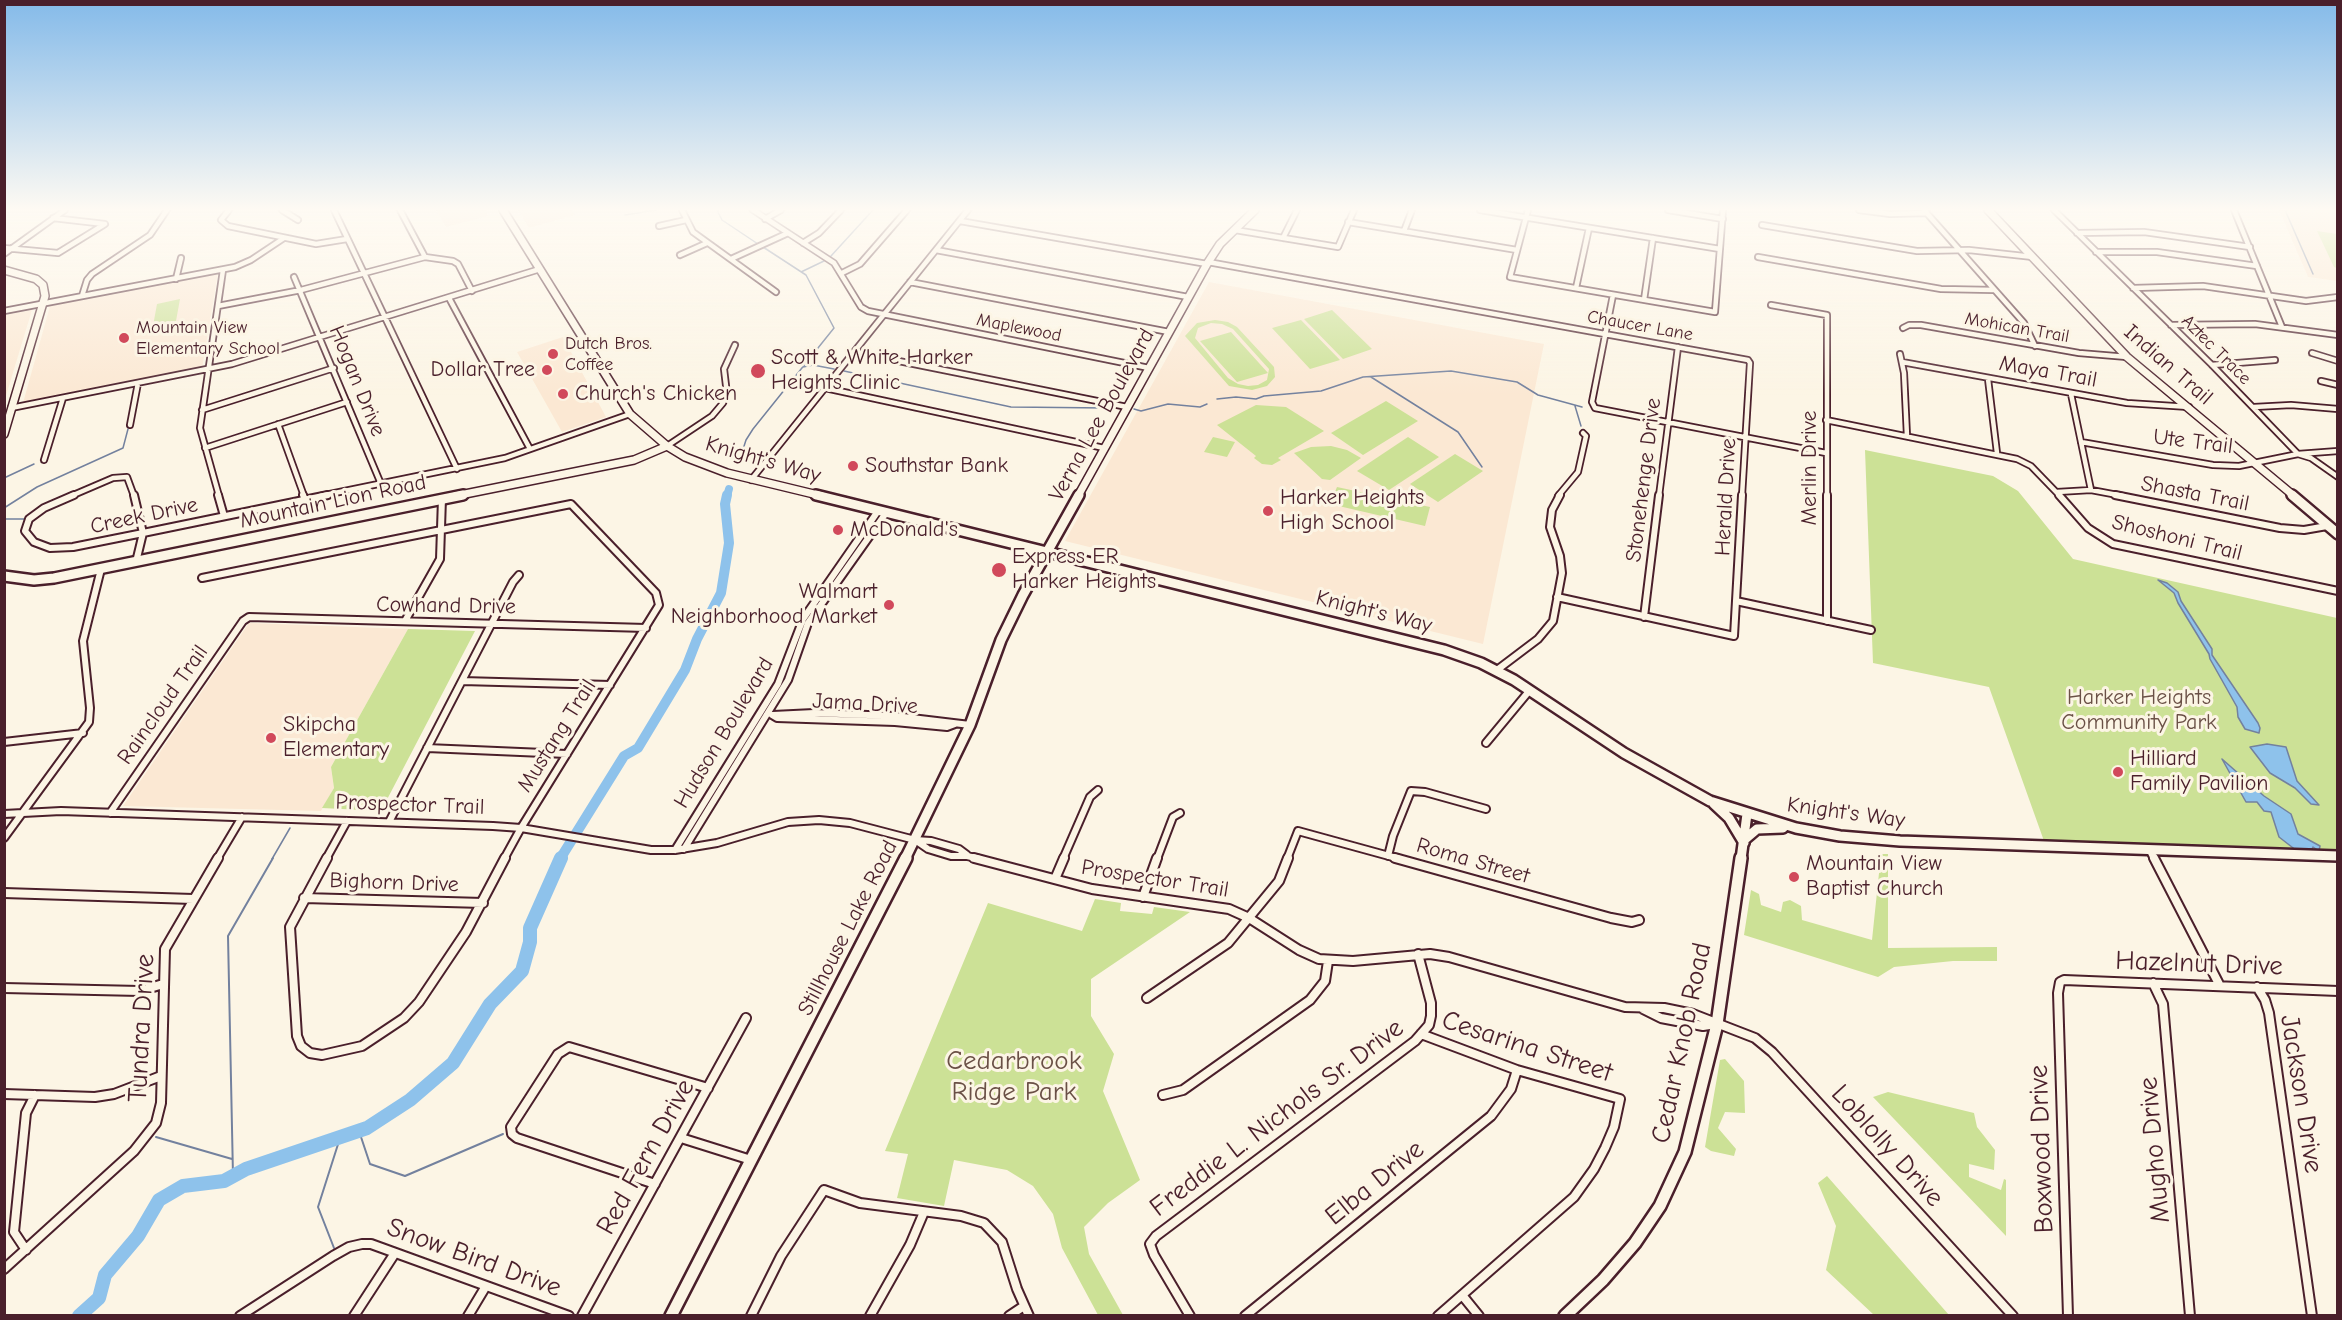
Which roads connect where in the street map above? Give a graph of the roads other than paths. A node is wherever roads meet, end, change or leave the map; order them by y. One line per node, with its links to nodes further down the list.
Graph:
1 (11, 272): 42 (main road)
2 (96, 272): 36 (street)
3 (178, 272): 27 (street)
4 (215, 272): 27 (street)
5 (224, 272): 44 (street)
6 (363, 272): 31 (street); 47 (street)
7 (462, 272): 33 (street)
8 (532, 272): 33 (street)
9 (542, 272): 84 (main road, Knight's Way)
10 (748, 272): 34 (street)
11 (845, 272): 25 (street)
12 (918, 272): 28 (street)
13 (1052, 272): 37 (street)
14 (1202, 272): 37 (main road, Verna Lee Boulevard)
15 (1255, 272): 52 (street, Chaucer Lane)
16 (1511, 272): 29 (street)
17 (1580, 272): 29 (street)
18 (1648, 272): 41 (street)
19 (1718, 272): 41 (street)
20 (1841, 272): 32 (street)
21 (1978, 272): 32 (street)
22 (2047, 272): 61 (main road, Indian Trail)
23 (2116, 272): 30 (street, Aztec Trace)
24 (2259, 272): 38 (street)
25 (842, 273): 46 (street, Maplewood)
26 (294, 277): 31 (street, Hogan Drive)
27 (176, 279): 36 (street)
28 (910, 282): 46 (street); 51 (street)
29 (1576, 288): 35 (street)
30 (2133, 288): 38 (street); 48 (street, Aztec Trace)
31 (301, 290): 44 (street); 54 (street, Hogan Drive)
32 (1994, 290): 56 (street)
33 (472, 291): 40 (street)
34 (776, 292)
35 (1613, 295): 41 (street); 52 (street)
36 (82, 296): 42 (street)
37 (1188, 297): 51 (main road, Verna Lee Boulevard)
38 (2269, 297): 39 (street); 49 (street)
39 (2337, 297)
40 (449, 298): 47 (street); 97 (street)
41 (1644, 300)
42 (43, 304): 45 (street); 81 (main road)
43 (1771, 305): 85 (street, Merlin Drive)
44 (218, 306): 69 (street)
45 (4, 311)
46 (883, 315): 58 (street); 68 (street, Maplewood)
47 (386, 317): 54 (street); 104 (street)
48 (2171, 325): 49 (street); 66 (street, Aztec Trace)
49 (2282, 327): 53 (street)
50 (1903, 328): 56 (street, Mohican Trail)
51 (1169, 332): 68 (main road, Verna Lee Boulevard)
52 (1605, 334): 57 (street, Chaucer Lane); 86 (street)
53 (2337, 335)
54 (321, 337): 67 (street, Hogan Drive); 69 (street)
55 (735, 345): 94 (street)
56 (2035, 346): 61 (street, Mohican Trail)
57 (1678, 347): 62 (street, Chaucer Lane); 86 (street, Stonehenge Drive)
58 (854, 352): 74 (street); 78 (street)
59 (2312, 353): 64 (street)
60 (1900, 354): 65 (street)
61 (2127, 357): 79 (main road, Indian Trail)
62 (1748, 360): 92 (street, Herald Drive)
63 (2275, 360): 66 (street)
64 (2337, 361)
65 (1902, 362): 70 (street, Maya Trail); 91 (street)
66 (2212, 365): 80 (street, Aztec Trace)
67 (334, 368): 77 (street, Hogan Drive); 83 (street)
68 (1149, 368): 78 (main road, Verna Lee Boulevard)
69 (209, 369): 72 (street); 83 (street)
70 (1988, 379): 75 (street, Maya Trail); 100 (street)
71 (2321, 381): 73 (street)
72 (138, 383): 76 (street); 88 (street)
73 (2337, 385)
74 (825, 388): 96 (street); 106 (street)
75 (2071, 394): 79 (street, Maya Trail); 93 (street)
76 (63, 398): 81 (street); 102 (street)
77 (347, 402): 87 (street); 107 (street, Hogan Drive)
78 (1127, 407): 96 (main road, Verna Lee Boulevard)
79 (2189, 407): 103 (main road, Indian Trail)
80 (2254, 407): 82 (street); 101 (street, Aztec Trace)
81 (12, 408): 90 (main road)
82 (2337, 409)
83 (202, 410): 95 (street)
84 (630, 414): 94 (main road, Knight's Way); 97 (street, Creek Drive)
85 (1826, 420): 91 (street, Shoshoni Trail); 99 (street, Merlin Drive)
86 (1668, 423): 92 (street); 130 (street, Stonehenge Drive)
87 (278, 424): 95 (street); 111 (street)
88 (129, 425)
89 (1583, 433): 128 (street)
90 (4, 434)
91 (1907, 436): 100 (street, Shoshoni Trail)
92 (1746, 438): 99 (street); 129 (street, Herald Drive)
93 (2081, 442): 103 (street, Ute Trail); 108 (street)
94 (667, 446): 106 (main road, Knight's Way); 110 (main road, Mountain Lion Road)
95 (205, 448): 113 (street)
96 (1104, 448): 120 (main road, Verna Lee Boulevard)
97 (530, 449): 104 (street, Creek Drive)
98 (2337, 452): 101 (street, Ute Trail)
99 (1826, 453): 133 (street, Merlin Drive)
100 (1997, 453): 109 (street, Shoshoni Trail)
101 (2298, 454): 103 (street, Ute Trail); 105 (street, Aztec Trace)
102 (44, 460)
103 (2255, 463): 114 (main road, Indian Trail)
104 (457, 468): 107 (street, Creek Drive)
105 (2337, 477)
106 (751, 480): 112 (main road, Knight's Way)
107 (381, 484): 111 (street, Creek Drive)
108 (2091, 490): 109 (street, Shasta Trail); 114 (street, Shasta Trail)
109 (2057, 492): 127 (street, Shoshoni Trail)
110 (442, 498): 115 (street); 121 (main road, Mountain Lion Road)
111 (305, 500): 113 (street, Creek Drive)
112 (882, 512): 118 (street, Hudson Boulevard); 119 (street, Hudson Boulevard); 120 (main road, Knight's Way)
113 (224, 516): 116 (street, Creek Drive)
114 (2327, 526): 117 (main road, Indian Trail)
115 (440, 528): 125 (street, Mustang Trail); 132 (street); 135 (street, Mustang Trail)
116 (143, 533): 116 (street, Creek Drive); 121 (street)
117 (2337, 534)
118 (856, 542): 119 (street); 123 (street, Hudson Boulevard)
119 (864, 544): 123 (street, Hudson Boulevard)
120 (1046, 552): 137 (main road, Knight's Way); 142 (main road, Stillhouse Lake Road)
121 (136, 562): 122 (main road, Mountain Lion Road)
122 (101, 569): 126 (main road, Mountain Lion Road); 143 (street)
123 (842, 569): 141 (street, Hudson Boulevard)
124 (519, 575): 134 (street)
125 (202, 578)
126 (6, 579)
127 (2337, 591)
128 (1557, 597): 130 (street); 137 (street)
129 (1736, 601): 130 (street, Herald Drive); 133 (street)
130 (1644, 617)
131 (246, 619): 132 (street, Cowhand Drive); 152 (street, Raincloud Trail)
132 (405, 621): 134 (street, Cowhand Drive)
133 (1827, 621): 136 (street)
134 (492, 623): 135 (street, Cowhand Drive); 138 (street)
135 (646, 628): 139 (street, Mustang Trail)
136 (1871, 630)
137 (1497, 670): 140 (main road, Knight's Way)
138 (462, 681): 139 (street); 146 (street)
139 (610, 685): 147 (street, Mustang Trail)
140 (1530, 690): 145 (street); 149 (main road, Knight's Way)
141 (767, 714): 142 (street, Jama Drive); 164 (street, Hudson Boulevard); 165 (street, Hudson Boulevard)
142 (970, 725): 162 (main road, Stillhouse Lake Road)
143 (83, 733): 144 (street); 151 (street)
144 (4, 742)
145 (1486, 743)
146 (427, 748): 147 (street); 158 (street)
147 (567, 754): 159 (street, Mustang Trail)
148 (1098, 790): 169 (street)
149 (1710, 801): 155 (main road, Knight's Way); 163 (main road)
150 (1486, 808): 167 (street)
151 (23, 812): 152 (street, Prospector Trail); 154 (street, Prospector Trail); 161 (street)
152 (110, 813): 156 (street, Prospector Trail)
153 (1180, 813): 171 (street)
154 (4, 814)
155 (1747, 814): 160 (main road, Knight's Way); 163 (main road, Cedar Knob Road)
156 (242, 817): 157 (street, Prospector Trail); 172 (street, Tundra Drive)
157 (347, 821): 158 (street, Prospector Trail); 173 (street, Mustang Trail)
158 (389, 822): 159 (street, Prospector Trail)
159 (521, 828): 165 (street, Prospector Trail); 174 (street, Mustang Trail)
160 (1796, 828): 163 (main road); 166 (main road, Knight's Way)
161 (4, 838)
162 (915, 840): 164 (street, Prospector Trail); 169 (street, Prospector Trail); 197 (main road, Stillhouse Lake Road)
163 (1744, 841): 188 (main road, Cedar Knob Road)
164 (684, 849): 165 (street, Prospector Trail)
165 (675, 850)
166 (2150, 851): 168 (main road, Knight's Way); 182 (street)
167 (1388, 856): 175 (street, Roma Street); 176 (street, Roma Street)
168 (2337, 856)
169 (1055, 879): 171 (street, Prospector Trail)
170 (4, 893): 172 (street)
171 (1143, 897): 175 (street, Prospector Trail)
172 (193, 898): 181 (street, Tundra Drive)
173 (304, 898): 174 (street, Bighorn Drive); 174 (street, Mustang Trail)
174 (483, 903)
175 (1249, 918): 178 (street, Prospector Trail); 186 (street)
176 (1639, 920)
177 (1418, 954): 178 (street, Prospector Trail); 188 (street, Prospector Trail); 189 (street, Freddie L. Nichols Sr. Drive)
178 (1328, 961): 195 (street)
179 (2060, 982): 180 (street, Hazelnut Drive); 222 (street, Boxwood Drive)
180 (2153, 983): 182 (street, Hazelnut Drive); 223 (street, Mugho Drive)
181 (163, 984): 184 (street); 191 (street, Tundra Drive)
182 (2220, 986): 183 (street, Hazelnut Drive)
183 (2257, 987): 185 (street, Hazelnut Drive); 224 (street, Jackson Drive)
184 (4, 988)
185 (2337, 991)
186 (1147, 998)
187 (746, 1018): 192 (street, Red Fern Drive)
188 (1717, 1024): 220 (main road, Cedar Knob Road); 221 (street, Loblolly Drive)
189 (1421, 1034): 190 (street, Cesarina Street); 216 (street, Freddie L. Nichols Sr. Drive)
190 (1517, 1070): 204 (street, Cesarina Street); 217 (street, Elba Drive)
191 (161, 1076): 194 (street); 200 (street, Tundra Drive)
192 (708, 1088): 196 (street, Red Fern Drive); 198 (street)
193 (4, 1094): 194 (street)
194 (35, 1095): 200 (street)
195 (1162, 1095)
196 (681, 1137): 197 (street); 198 (street, Red Fern Drive)
197 (751, 1160): 211 (main road, Stillhouse Lake Road)
198 (655, 1184): 210 (street, Red Fern Drive)
199 (924, 1212): 205 (street); 212 (street); 213 (street)
200 (26, 1250): 202 (street, Tundra Drive)
201 (395, 1253): 203 (street, Snow Bird Drive); 206 (street, Snow Bird Drive); 207 (street)
202 (4, 1269)
203 (486, 1286): 208 (street); 209 (street, Snow Bird Drive)
204 (1462, 1295): 218 (street); 219 (street)
205 (1024, 1306): 214 (street); 215 (street)
206 (240, 1316)
207 (354, 1316)
208 (468, 1316)
209 (569, 1316)
210 (582, 1316)
211 (671, 1316)
212 (752, 1316)
213 (870, 1316)
214 (1009, 1316)
215 (1029, 1316)
216 (1190, 1316)
217 (1245, 1316)
218 (1438, 1316)
219 (1479, 1316)
220 (1565, 1316)
221 (2013, 1316)
222 (2068, 1316)
223 (2190, 1316)
224 (2312, 1316)

